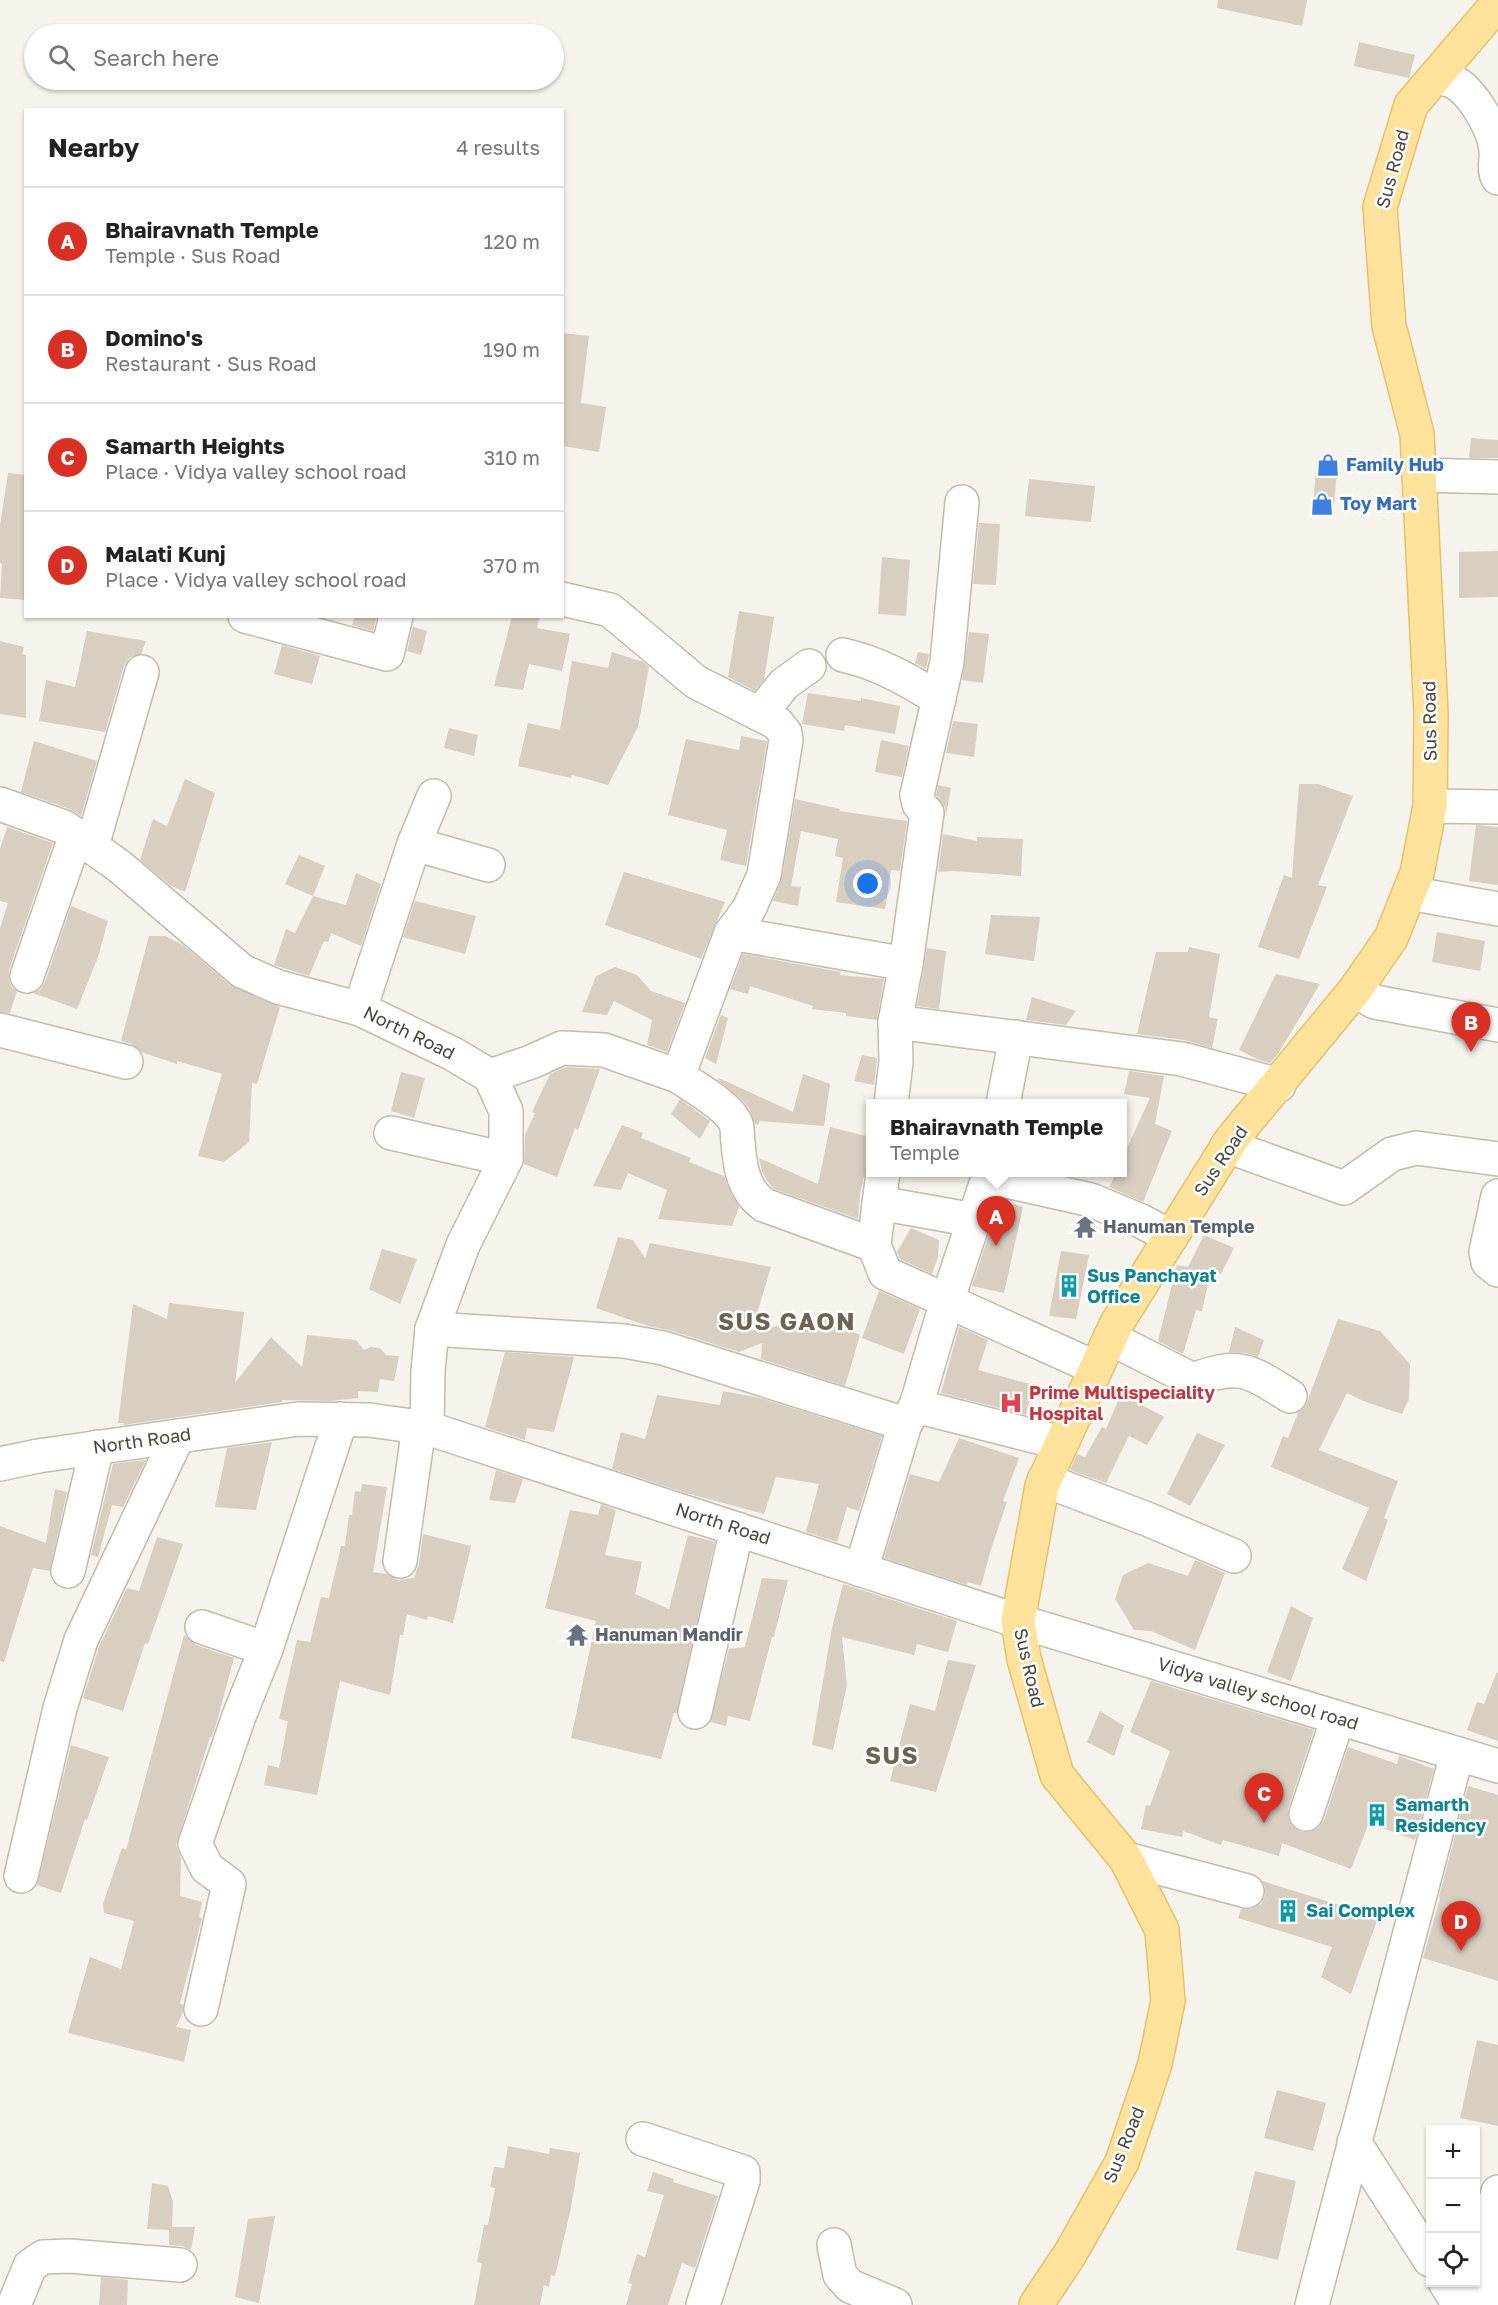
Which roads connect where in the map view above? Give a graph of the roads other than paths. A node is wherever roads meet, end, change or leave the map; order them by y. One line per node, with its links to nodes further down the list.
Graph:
1 (1498, 3): 2 (main road, Sus Road)
2 (1455, 53): 3 (main road, Sus Road); 4 (street)
3 (1434, 78): 5 (street); 6 (main road, Sus Road)
4 (1498, 118)
5 (1498, 178)
6 (1419, 475): 7 (street); 19 (main road, Sus Road)
7 (1498, 477)
8 (962, 502): 15 (street)
9 (564, 599): 16 (street)
10 (252, 618): 11 (street)
11 (396, 618)
12 (843, 655): 15 (street)
13 (809, 666): 16 (street)
14 (142, 672): 21 (street)
15 (939, 699): 27 (street)
16 (760, 714): 26 (street)
17 (434, 796): 22 (street)
18 (7, 805): 21 (street, North Road)
19 (1430, 807): 20 (street); 24 (main road, Sus Road)
20 (1498, 807)
21 (84, 841): 28 (street); 30 (street, North Road)
22 (414, 844): 23 (street); 30 (street)
23 (488, 865)
24 (1409, 893): 25 (street); 29 (main road, Sus Road)
25 (1498, 909)
26 (731, 933): 27 (street); 38 (street)
27 (906, 963): 31 (street)
28 (27, 976)
29 (1355, 990): 32 (street); 39 (main road, Sus Road)
30 (360, 1009): 37 (street, North Road)
31 (894, 1022): 34 (street); 40 (street)
32 (1498, 1025)
33 (0, 1030): 35 (street)
34 (1016, 1038): 39 (street); 41 (street)
35 (126, 1062)
36 (531, 1062): 37 (street); 38 (street); 42 (street)
37 (490, 1076): 42 (street)
38 (678, 1076): 53 (street)
39 (1279, 1085): 44 (main road, Sus Road)
40 (892, 1099)
41 (1004, 1099)
42 (506, 1111): 45 (street)
43 (391, 1133): 45 (street)
44 (1227, 1146): 46 (street); 52 (main road, Sus Road)
45 (506, 1159): 56 (street)
46 (1498, 1159)
47 (988, 1177): 51 (street)
48 (997, 1177): 52 (street)
49 (881, 1188): 51 (street); 53 (street)
50 (1498, 1196): 54 (street)
51 (974, 1220): 55 (street)
52 (1171, 1237): 57 (main road, Sus Road)
53 (874, 1245): 55 (street)
54 (1498, 1269)
55 (947, 1301): 58 (street); 60 (street)
56 (432, 1329): 60 (street); 62 (street)
57 (1110, 1338): 58 (main road, Sus Road); 59 (street)
58 (1096, 1368): 64 (main road, Sus Road)
59 (1290, 1396)
60 (911, 1415): 64 (street); 71 (street)
61 (341, 1419): 62 (street, North Road); 63 (street, North Road); 75 (street)
62 (423, 1427): 68 (street, North Road); 70 (street)
63 (178, 1436): 65 (street, North Road); 82 (street)
64 (1061, 1443): 67 (main road, Sus Road)
65 (97, 1447): 66 (street, North Road); 72 (street)
66 (0, 1464)
67 (1044, 1480): 69 (street); 73 (main road, Sus Road)
68 (737, 1529): 71 (street, North Road); 76 (street)
69 (1234, 1556)
70 (400, 1561)
71 (861, 1570): 73 (street, North Road)
72 (68, 1571)
73 (1018, 1621): 77 (street, Vidya valley school road); 81 (main road, Sus Road)
74 (202, 1626): 75 (street)
75 (266, 1649): 84 (street)
76 (695, 1712)
77 (1338, 1718): 78 (street, Vidya valley school road); 80 (street)
78 (1457, 1754): 79 (street, Vidya valley school road); 86 (street)
79 (1498, 1766)
80 (1306, 1814)
81 (1126, 1859): 83 (street); 93 (main road, Sus Road)
82 (21, 1876)
83 (1247, 1891)
84 (201, 2009)
85 (643, 2139): 94 (street)
86 (1354, 2142): 89 (street); 96 (street)
87 (1497, 2214): 92 (street)
88 (834, 2245): 95 (street)
89 (1426, 2252)
90 (180, 2265): 91 (street)
91 (5, 2291)
92 (1469, 2296)
93 (1037, 2304)
94 (703, 2305)
95 (895, 2305)
96 (1312, 2305)

